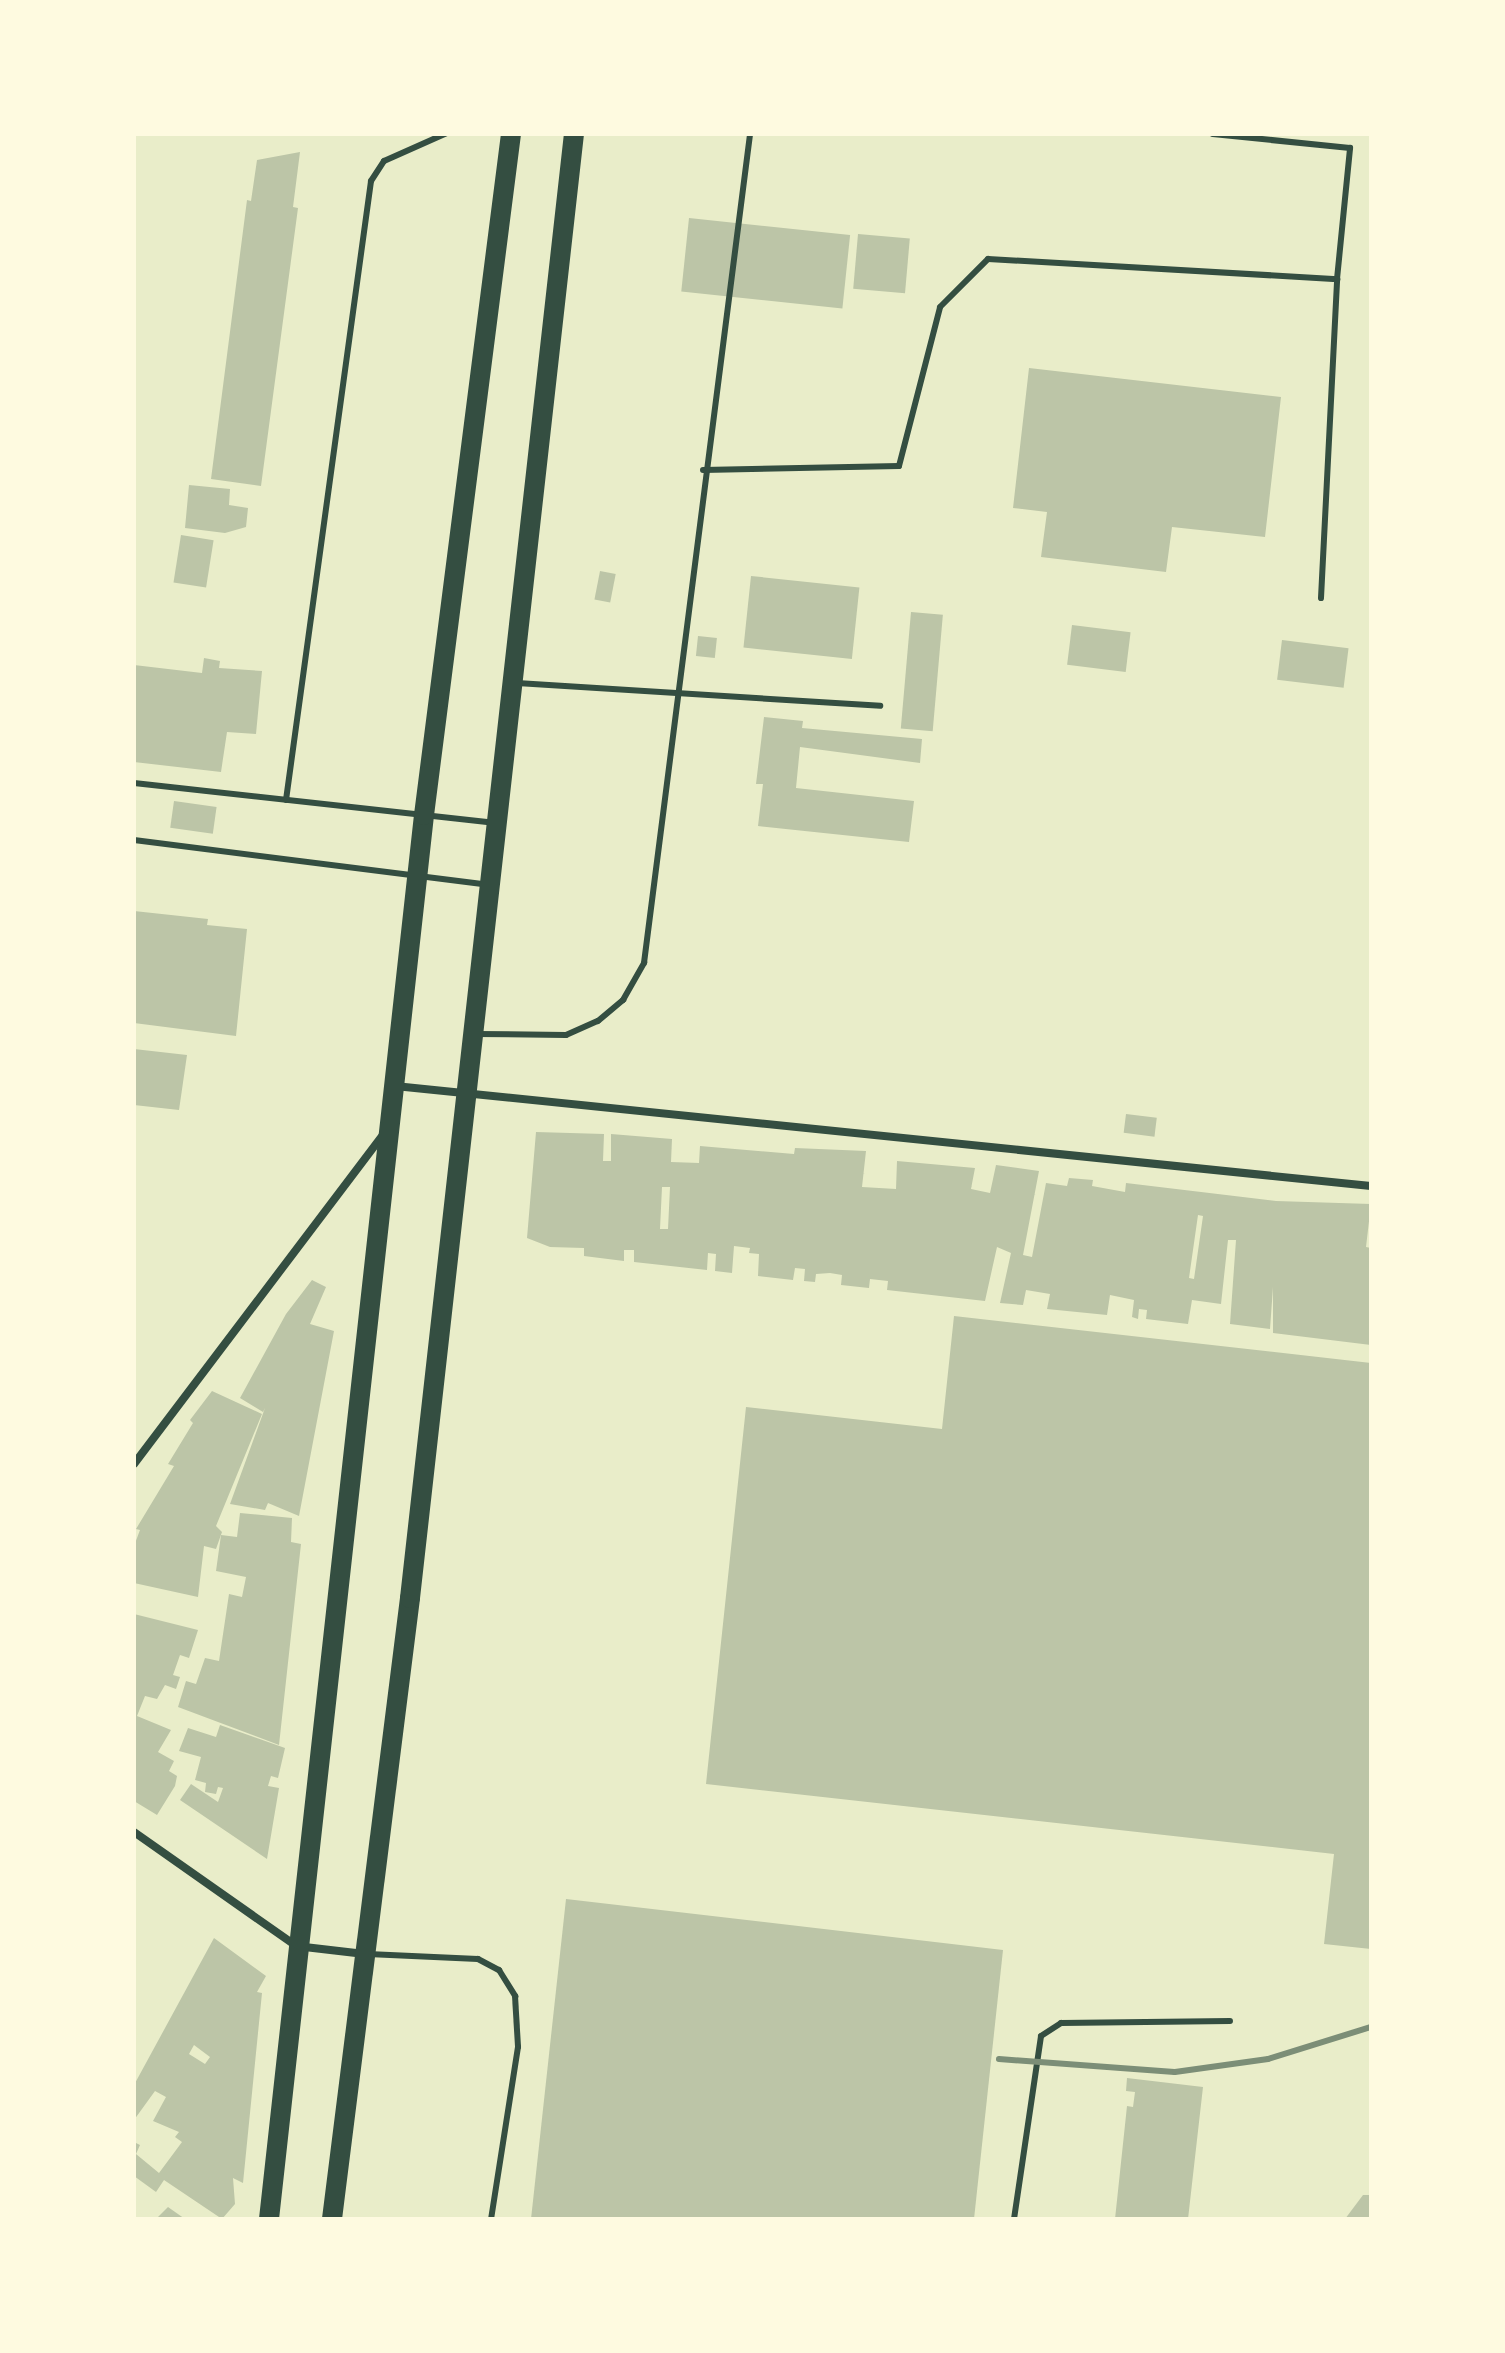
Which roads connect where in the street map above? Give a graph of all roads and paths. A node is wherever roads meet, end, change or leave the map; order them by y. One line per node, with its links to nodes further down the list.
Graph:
1 (445, 134): 13 (lane)
2 (511, 134): 14 (main road)
3 (574, 134): 9 (main road)
4 (750, 134): 7 (lane)
5 (1213, 134): 6 (lane)
6 (1337, 279): 7 (lane); 8 (lane)
7 (703, 470): 10 (lane)
8 (1321, 598)
9 (509, 683): 10 (lane); 15 (main road)
10 (676, 693): 11 (lane); 19 (lane)
11 (880, 706)
12 (134, 783): 13 (lane)
13 (286, 800): 14 (lane)
14 (424, 815): 15 (lane); 17 (main road)
15 (494, 823): 18 (main road)
16 (134, 840): 17 (lane)
17 (417, 877): 18 (lane); 20 (main road)
18 (488, 885): 19 (main road)
19 (473, 1034): 21 (main road)
20 (395, 1086): 21 (street); 22 (main road)
21 (468, 1092): 23 (street); 27 (main road)
22 (390, 1124): 24 (street); 26 (main road)
23 (1371, 1186)
24 (134, 1464)
25 (134, 1832): 26 (street)
26 (296, 1946): 27 (street); 29 (main road)
27 (368, 1954): 30 (main road); 31 (lane)
28 (1230, 2021): 32 (lane)
29 (269, 2219)
30 (332, 2219)
31 (491, 2219)
32 (1014, 2219)

